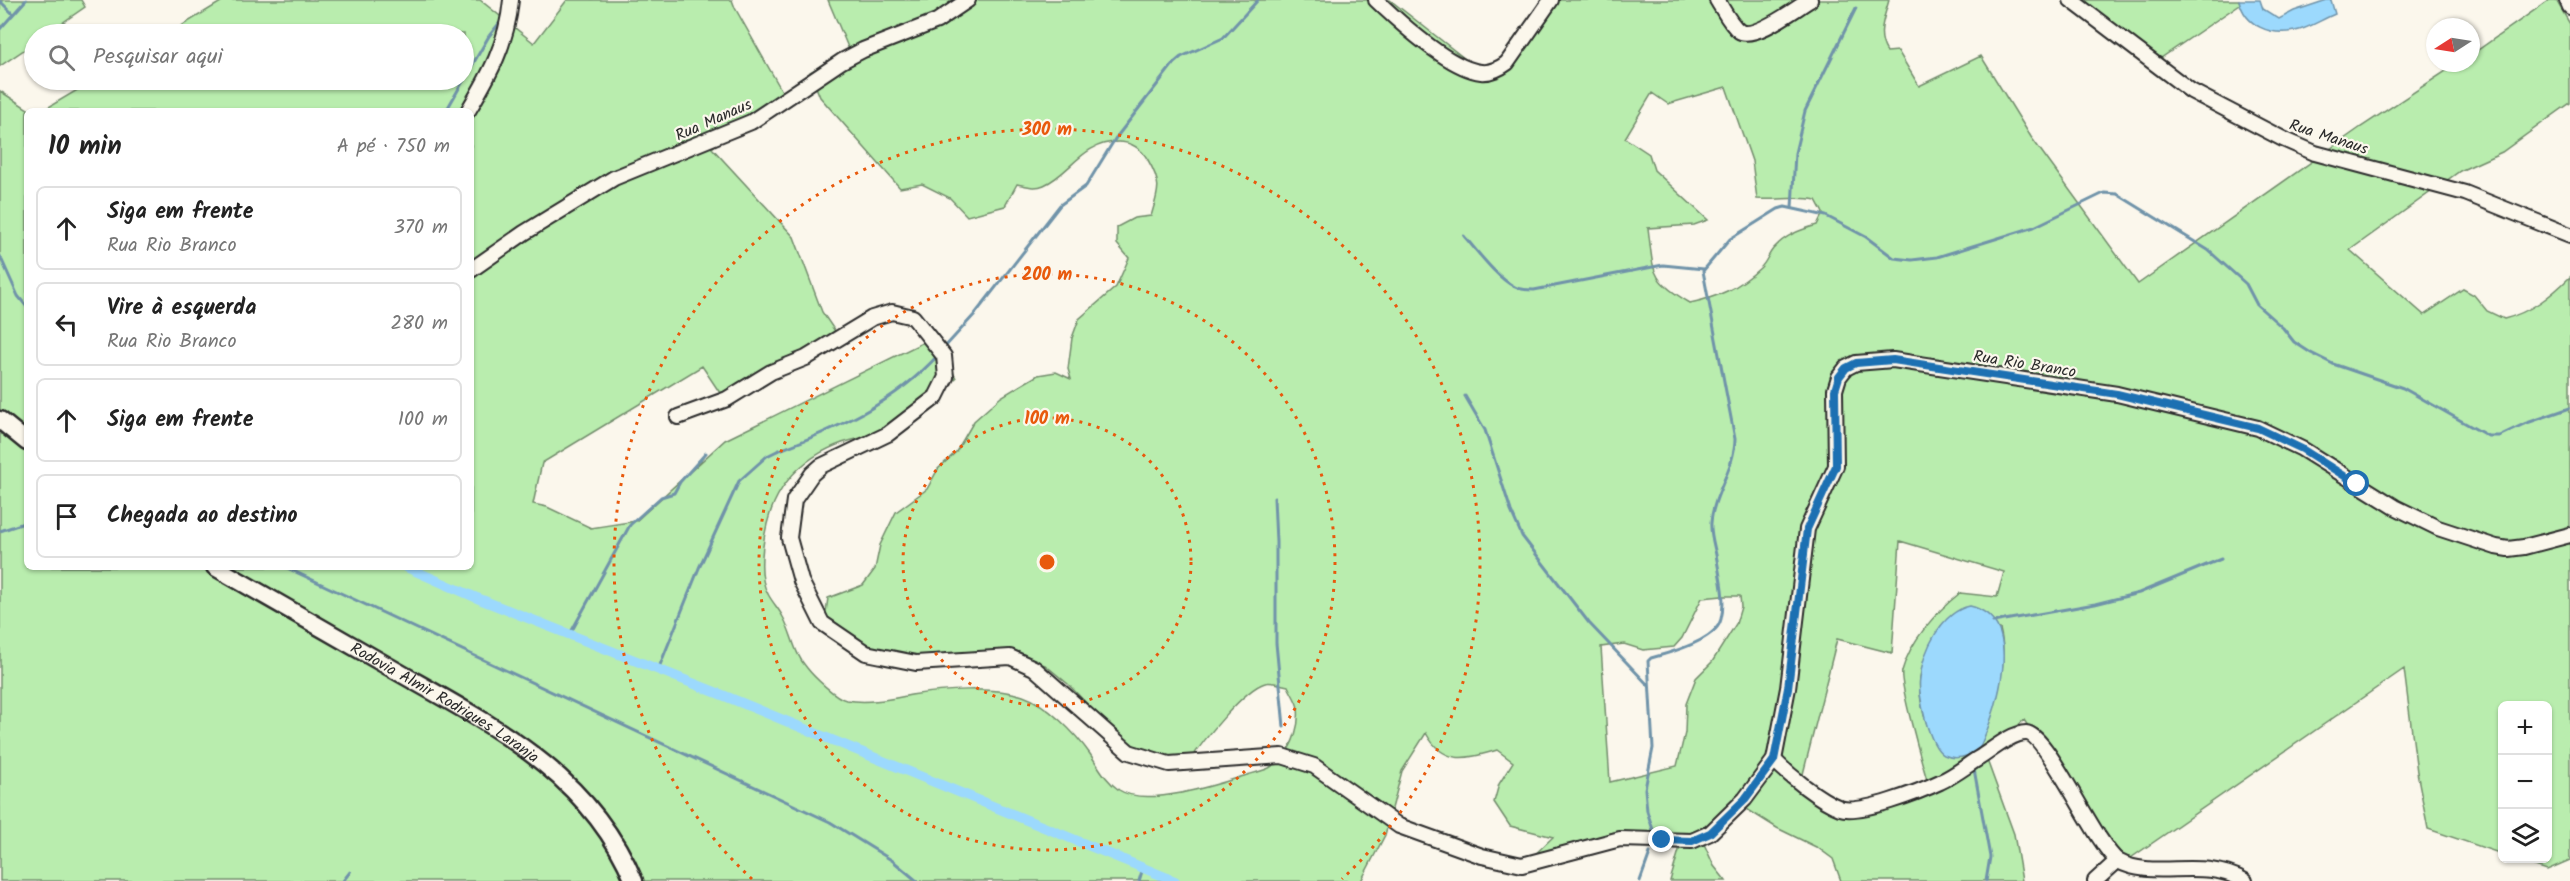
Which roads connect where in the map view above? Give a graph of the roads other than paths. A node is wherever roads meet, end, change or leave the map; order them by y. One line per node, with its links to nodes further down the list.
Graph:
1 (511, 0): 10 (street)
2 (968, 0): 12 (street, Rua Manaus)
3 (1376, 0): 4 (street)
4 (1551, 0)
5 (1716, 0): 6 (street)
6 (1810, 0)
7 (2071, 0): 11 (street, Rua Manaus)
8 (2567, 0): 9 (street)
9 (2570, 7)
10 (470, 108)
11 (2570, 235)
12 (474, 268)
13 (678, 417): 18 (street)
14 (0, 420): 15 (main road)
15 (24, 440)
16 (2570, 535): 18 (street, Rua Rio Branco)
17 (220, 570): 20 (main road, Rodovia Almir Rodrigues Laranja)
18 (1774, 760): 19 (street)
19 (2117, 861): 21 (street); 22 (street)
20 (634, 881)
21 (2095, 881)
22 (2244, 881)

